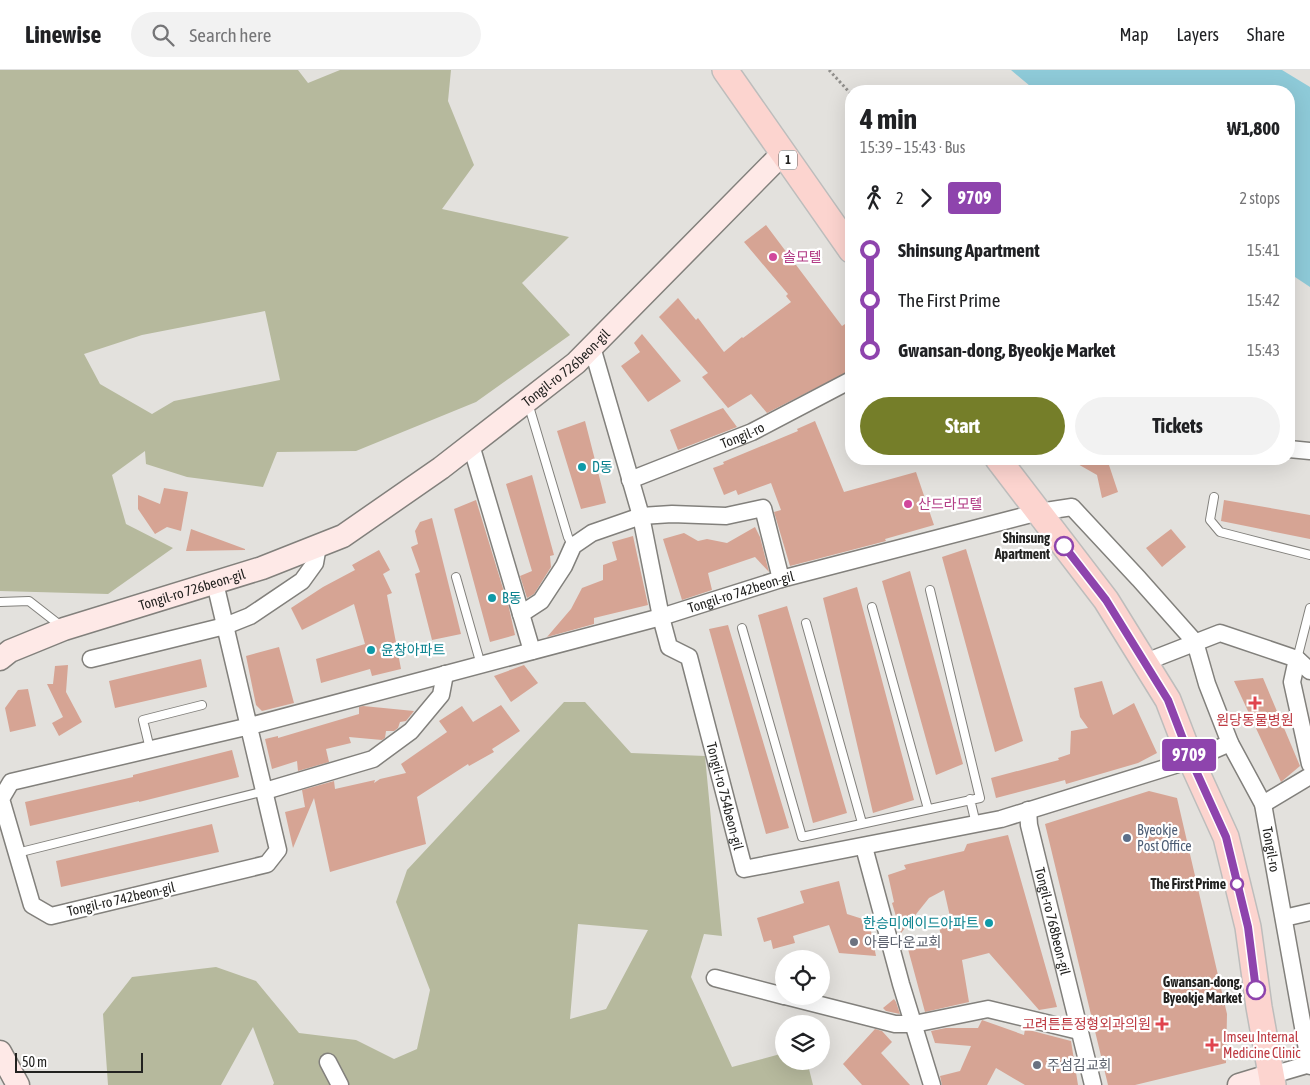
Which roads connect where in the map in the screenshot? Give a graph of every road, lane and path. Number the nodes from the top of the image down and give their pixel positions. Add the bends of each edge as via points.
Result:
1 (725, 70) edge
2 (829, 70) edge
3 (845, 87) edge
4 (784, 153) junction
5 (845, 241) edge
6 (592, 348) junction
7 (845, 383) edge
8 (527, 401) junction
9 (471, 445) junction
10 (1295, 450) edge
11 (1310, 451) edge
12 (1003, 465) edge
13 (630, 480) junction
14 (1214, 497) dead end
15 (1039, 512) junction
16 (641, 516) junction
17 (318, 546) junction
18 (573, 546) junction
19 (1310, 555) edge
20 (456, 577) dead end
21 (782, 579) junction
22 (215, 583) junction
23 (930, 590) dead end
24 (0, 602) edge
25 (872, 607) dead end
26 (1310, 608) edge
27 (521, 614) junction
28 (662, 617) junction
29 (806, 623) dead end
30 (225, 626) junction
31 (742, 628) dead end
32 (64, 629) junction
33 (1306, 637) edge
34 (1195, 642) junction
35 (532, 651) junction
36 (91, 659) dead end
37 (1297, 659) junction
38 (0, 660) edge
39 (1143, 663) junction
40 (480, 665) junction
41 (1310, 671) edge
42 (445, 674) junction
43 (202, 705) dead end
44 (250, 726) junction
45 (1230, 743) junction
46 (150, 749) junction
47 (1191, 760) junction
48 (1310, 764) edge
49 (1310, 776) edge
50 (264, 791) junction
51 (970, 799) junction
52 (1263, 804) junction
53 (928, 809) junction
54 (1028, 810) junction
55 (862, 823) junction
56 (976, 824) junction
57 (864, 847) junction
58 (17, 854) junction
59 (1310, 912) edge
60 (1284, 918) junction
61 (714, 978) dead end
62 (775, 994) edge
63 (819, 1005) edge
64 (914, 1024) junction
65 (1080, 1031) junction
66 (0, 1052) edge
67 (328, 1062) dead end
68 (1310, 1065) edge
69 (1273, 1080) edge
70 (18, 1085) edge
71 (340, 1085) edge
72 (932, 1085) edge
73 (1093, 1085) edge
74 (1239, 1085) edge

1 - 4 main road, 1
2 - 3 path
4 - 5 main road, 1
4 - 6 street, Tongil-ro 726beon-gil
6 - 8 street, Tongil-ro 726beon-gil
6 - 13 street
7 - 13 street, Tongil-ro via 752,432
8 - 9 street, Tongil-ro 726beon-gil
8 - 18 lane
9 - 17 street, Tongil-ro 726beon-gil via 344,536
9 - 27 street
10 - 11 street
12 - 15 main road
13 - 16 street
14 - 19 lane via 1210,520 1220,532
15 - 21 street, Tongil-ro 742beon-gil
15 - 34 street, Tongil-ro via 1072,507
15 - 39 main road via 1106,600
16 - 18 street via 592,533
16 - 21 street via 726,516 764,508
16 - 28 street
17 - 22 street, Tongil-ro 726beon-gil
17 - 30 street via 315,563 302,581 250,616
18 - 27 street via 541,601
20 - 40 lane
21 - 28 street, Tongil-ro 742beon-gil
22 - 30 street
22 - 32 street, Tongil-ro 726beon-gil
23 - 51 lane via 980,798
24 - 32 lane via 29,601
25 - 53 lane
26 - 33 lane
27 - 35 street
28 - 35 street, Tongil-ro 742beon-gil
28 - 57 street, Tongil-ro 754beon-gil via 669,647 689,657 744,869
29 - 55 lane
30 - 36 street
30 - 44 street
31 - 55 lane via 802,837
32 - 38 street, Tongil-ro 726beon-gil via 10,651
33 - 37 lane
34 - 37 street via 1220,633
34 - 39 street
34 - 45 street, Tongil-ro
35 - 40 street, Tongil-ro 742beon-gil
37 - 41 street
37 - 48 street via 1292,682
39 - 47 main road via 1168,700
40 - 42 street, Tongil-ro 742beon-gil
42 - 44 street, Tongil-ro 742beon-gil
42 - 50 street via 441,695 429,710 411,731 374,759
43 - 46 lane via 143,720
44 - 46 street, Tongil-ro 742beon-gil
44 - 50 street, Tongil-ro 742beon-gil
45 - 47 street, Tongil-ro 754beon-gil
45 - 52 street, Tongil-ro
46 - 58 street, Tongil-ro 742beon-gil via 10,782 1,799
47 - 54 street, Tongil-ro 754beon-gil
47 - 69 main road via 1226,837 1248,927
49 - 52 street
50 - 58 lane
50 - 58 street, Tongil-ro 742beon-gil via 278,850 266,864 51,916 32,905
51 - 53 lane
51 - 56 lane
52 - 60 street, Tongil-ro
53 - 55 lane
54 - 56 street, Tongil-ro 754beon-gil
54 - 65 street, Tongil-ro 768beon-gil
56 - 57 street, Tongil-ro 754beon-gil
57 - 64 street
59 - 60 street
60 - 68 street, Tongil-ro
61 - 62 street
63 - 64 street via 894,1024
64 - 65 street via 988,1010
64 - 72 street
65 - 73 street, Tongil-ro 768beon-gil
66 - 70 street
67 - 71 street
68 - 69 street
69 - 74 street

